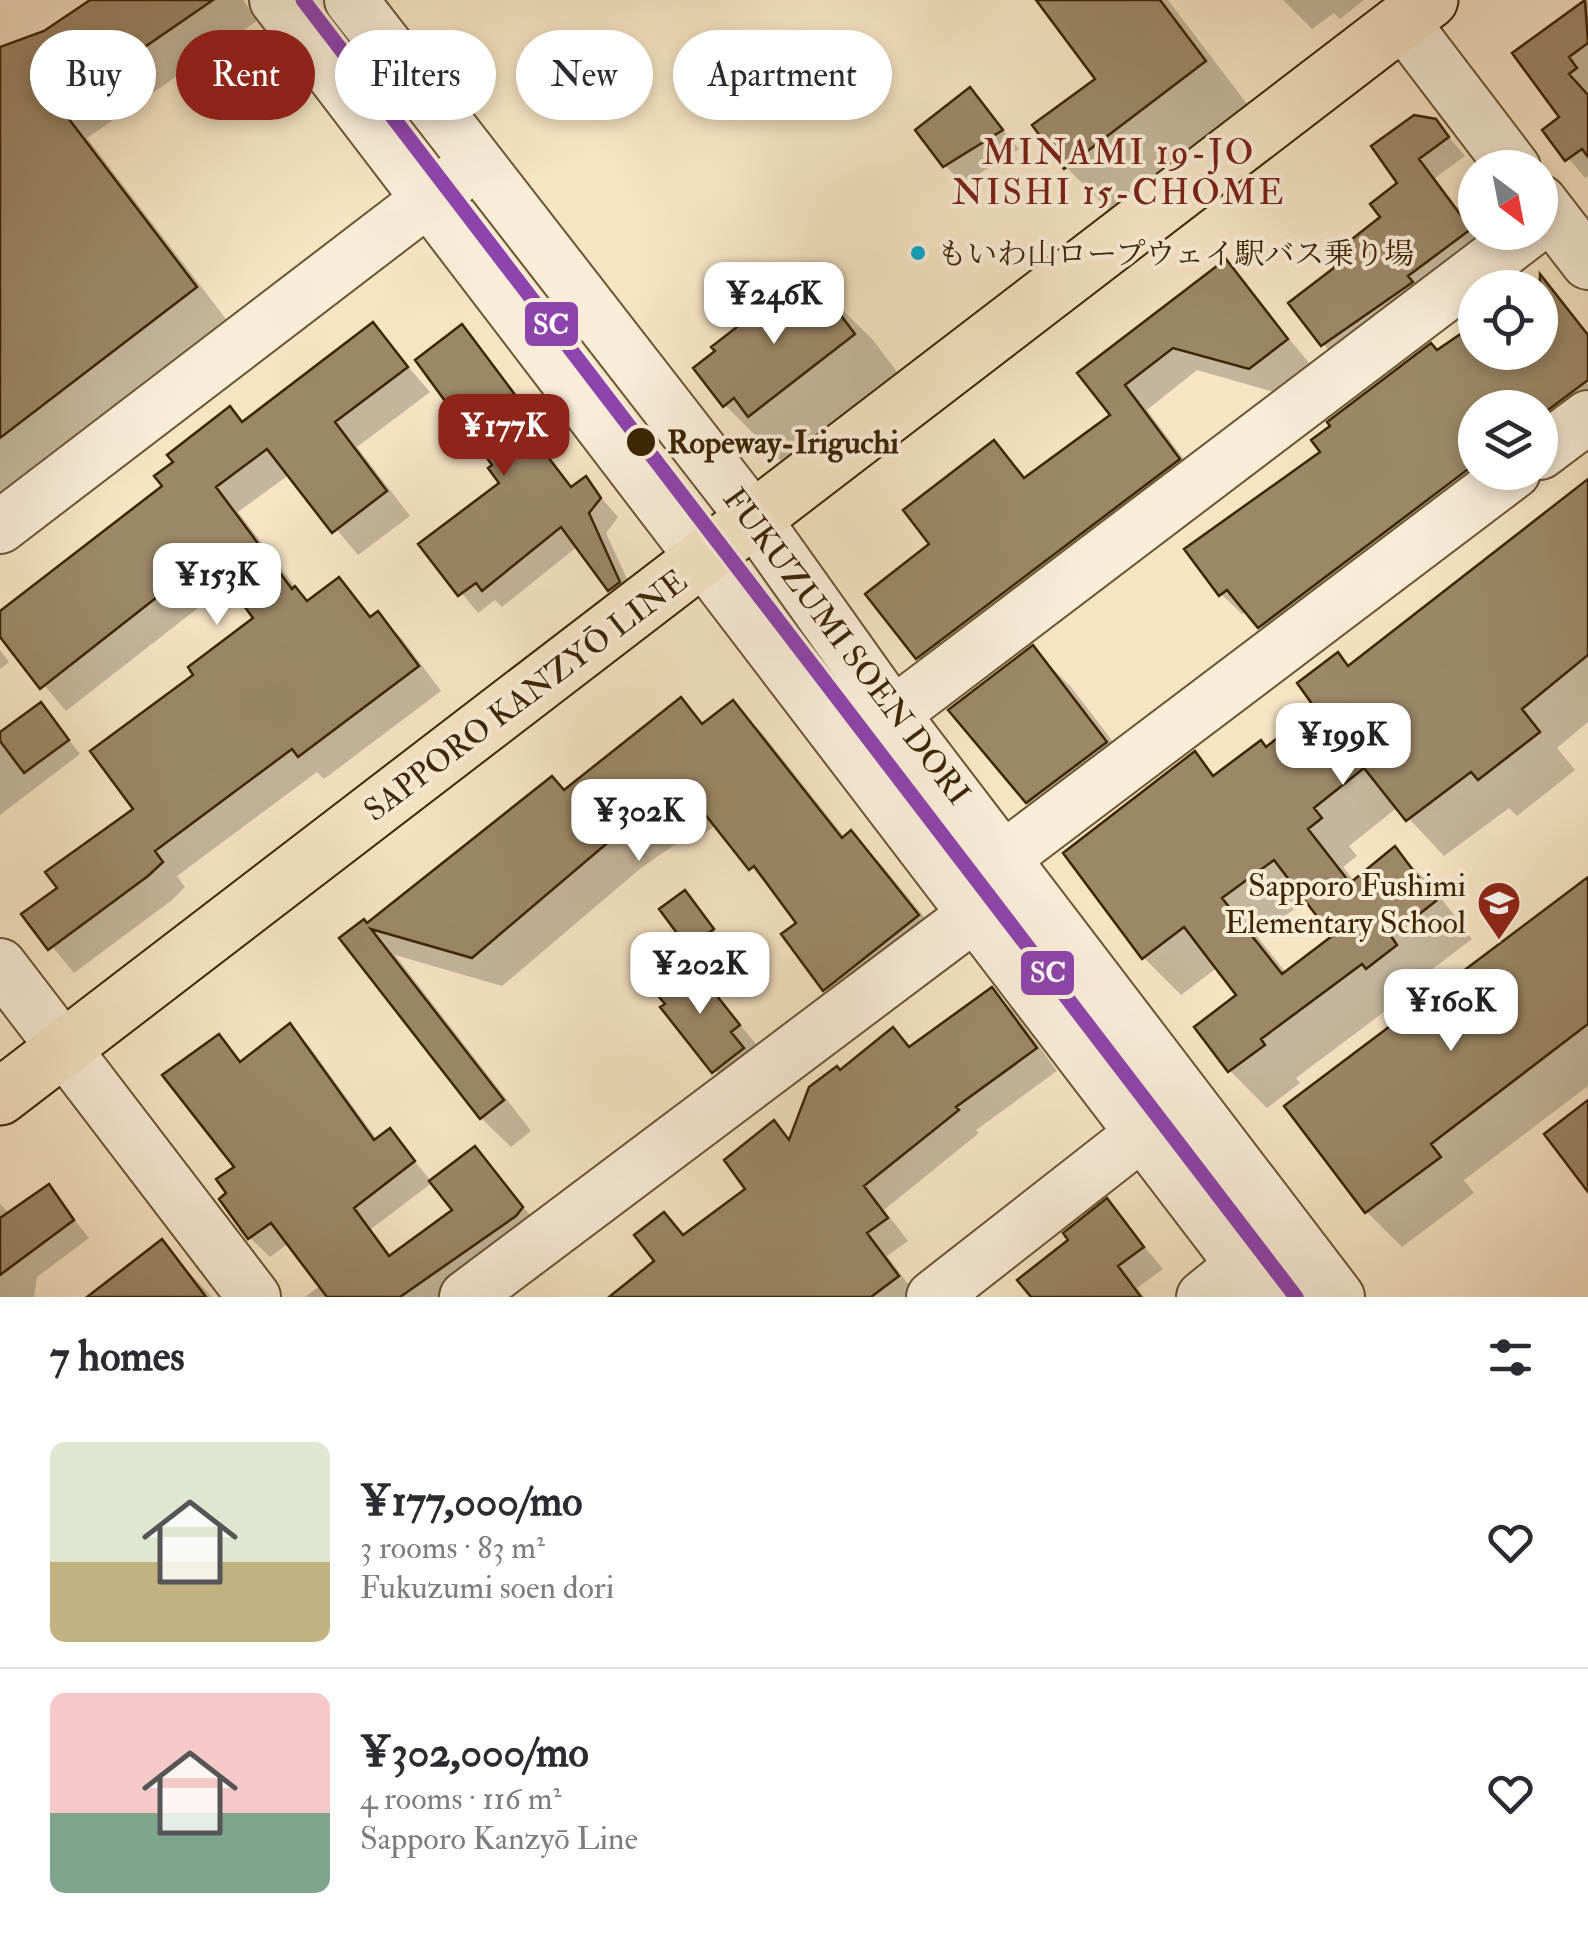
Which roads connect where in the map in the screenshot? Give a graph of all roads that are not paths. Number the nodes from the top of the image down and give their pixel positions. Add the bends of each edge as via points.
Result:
1 (276, 0) edge
2 (351, 0) edge
3 (1416, 10) edge
4 (1503, 150) edge
5 (476, 164) junction
6 (429, 199) junction
7 (1558, 235) edge
8 (1498, 250) edge
9 (1588, 263) edge
10 (1588, 417) edge
11 (1558, 440) edge
12 (1490, 490) edge
13 (755, 520) junction
14 (0, 528) edge
15 (703, 559) junction
16 (894, 714) junction
17 (1004, 857) junction
18 (974, 914) junction
19 (0, 964) edge
20 (64, 1048) junction
21 (1188, 1096) junction
22 (0, 1097) edge
23 (1142, 1134) junction
24 (1287, 1230) junction
25 (1254, 1281) edge
26 (254, 1297) edge
27 (466, 1297) edge
28 (933, 1297) edge
29 (1202, 1297) edge
30 (1338, 1297) edge

1 - 6 street, FUKUZUMI SOEN DORI
2 - 5 street, FUKUZUMI SOEN DORI
3 - 4 street
3 - 13 main road, SAPPORO KANZYŌ LINE
5 - 6 street
5 - 13 street, FUKUZUMI SOEN DORI
6 - 14 street
6 - 15 street, FUKUZUMI SOEN DORI
7 - 9 street
8 - 16 street
10 - 11 street
12 - 17 street
13 - 15 main road, SAPPORO KANZYŌ LINE
13 - 16 street, FUKUZUMI SOEN DORI
15 - 18 street, FUKUZUMI SOEN DORI
15 - 20 main road, SAPPORO KANZYŌ LINE
16 - 17 street, FUKUZUMI SOEN DORI
17 - 18 street
17 - 21 street, FUKUZUMI SOEN DORI
18 - 23 street, FUKUZUMI SOEN DORI
18 - 27 street
19 - 20 street
20 - 22 main road, SAPPORO KANZYŌ LINE
20 - 26 street
21 - 23 street
21 - 24 street, FUKUZUMI SOEN DORI
23 - 25 street, FUKUZUMI SOEN DORI
23 - 28 street
24 - 25 street
24 - 30 street, FUKUZUMI SOEN DORI
25 - 29 street

